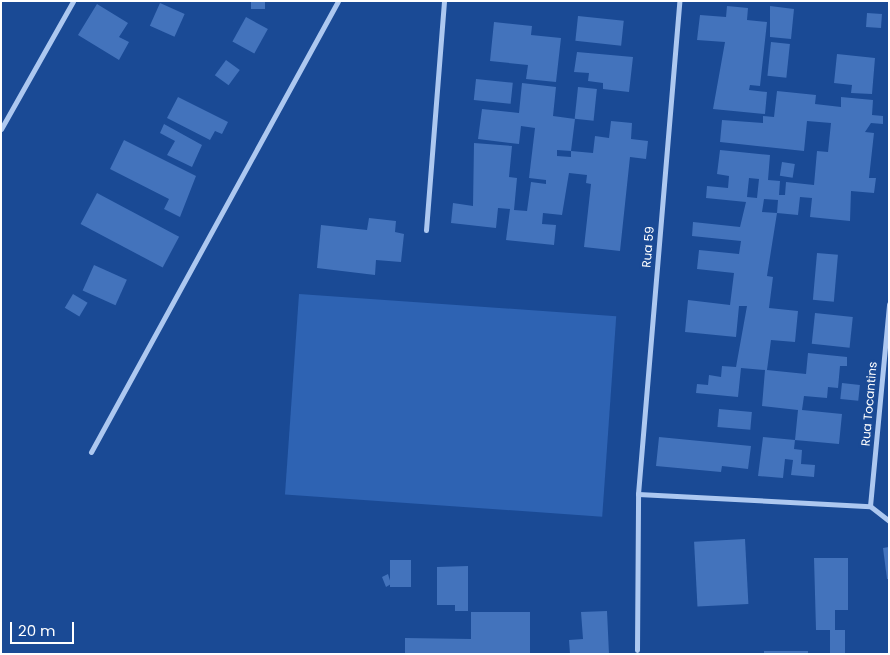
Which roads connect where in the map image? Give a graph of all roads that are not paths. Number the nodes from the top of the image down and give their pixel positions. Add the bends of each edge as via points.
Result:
1 (73, 1) edge
2 (338, 1) edge
3 (444, 1) edge
4 (679, 1) edge
5 (1, 129) edge
6 (426, 230) dead end
7 (889, 304) edge
8 (91, 452) dead end
9 (638, 494) junction
10 (870, 506) junction
11 (889, 521) edge
12 (637, 650) dead end

1 - 5 street
2 - 8 street
3 - 6 street
4 - 9 street, Rua 59
7 - 10 street, Rua Tocantins
9 - 10 street
9 - 12 street, Rua 59
10 - 11 street

